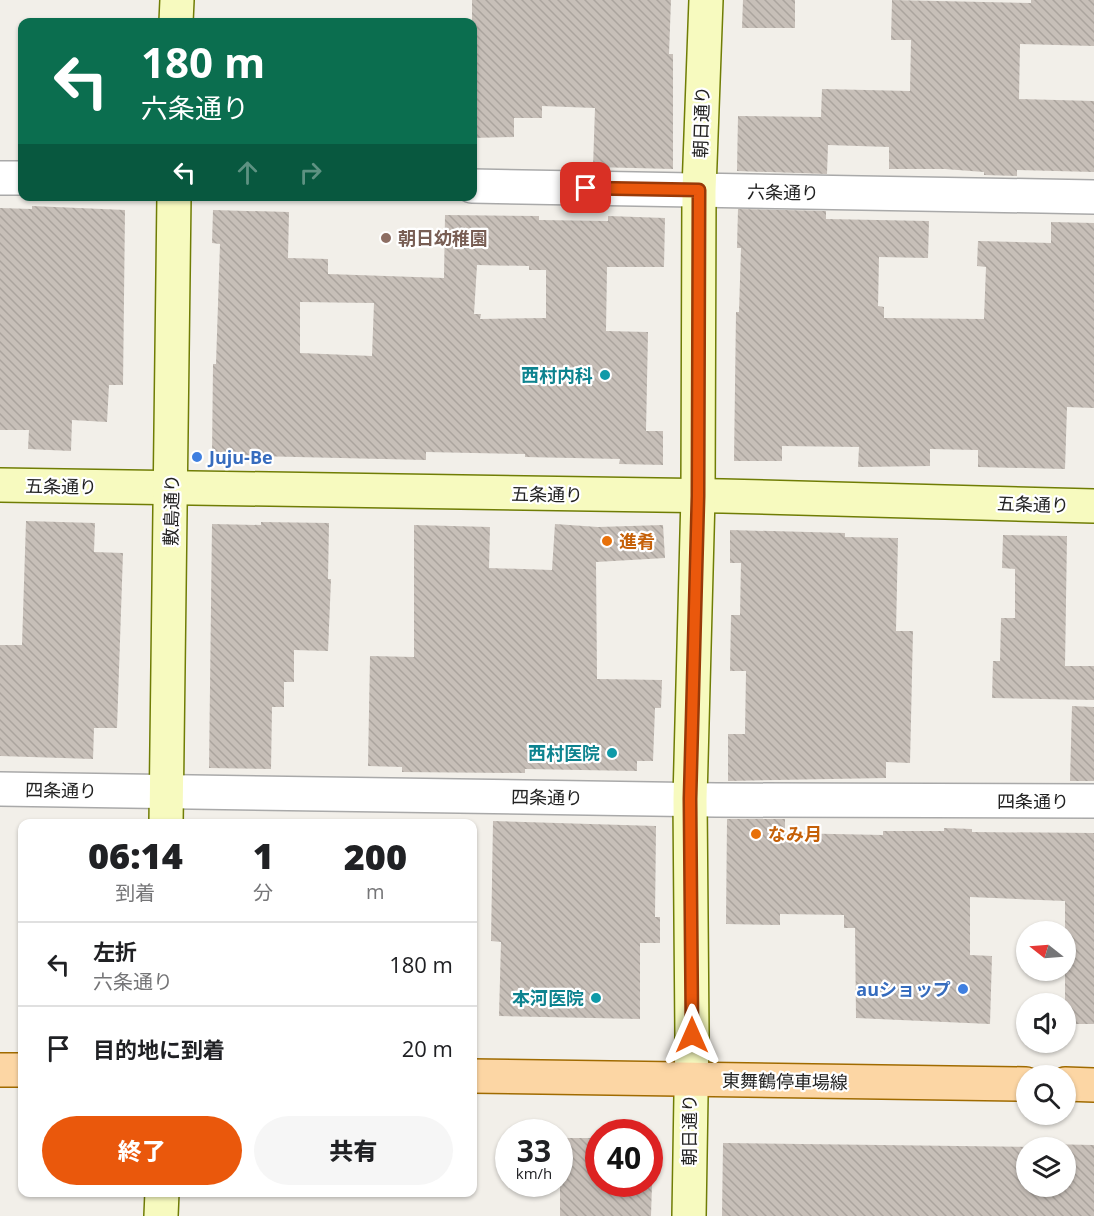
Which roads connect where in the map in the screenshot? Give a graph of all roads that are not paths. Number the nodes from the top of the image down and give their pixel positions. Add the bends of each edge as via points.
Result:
1 (177, 0) edge
2 (706, 0) edge
3 (176, 18) edge
4 (0, 178) edge
5 (18, 178) edge
6 (477, 186) edge
7 (699, 190) junction
8 (1094, 197) edge
9 (174, 201) edge
10 (0, 485) edge
11 (172, 488) junction
12 (698, 496) junction
13 (1094, 506) edge
14 (0, 789) edge
15 (690, 799) junction
16 (1094, 801) edge
17 (166, 808) edge
18 (0, 1070) edge
19 (18, 1070) edge
20 (477, 1076) edge
21 (689, 1080) junction
22 (1016, 1084) edge
23 (1076, 1084) edge
24 (1094, 1085) edge
25 (162, 1197) edge
26 (161, 1216) edge
27 (688, 1216) edge

1 - 3 street
2 - 7 street, 朝日通り
4 - 5 street
6 - 7 street, 六条通り
7 - 8 street, 六条通り
7 - 12 street, 朝日通り
9 - 11 street, 敷島通り
10 - 11 street, 五条通り
11 - 12 street, 五条通り
11 - 17 street, 敷島通り
12 - 13 street, 五条通り
12 - 15 street, 朝日通り
14 - 17 street, 四条通り
15 - 16 street, 四条通り
15 - 17 street, 四条通り
15 - 21 street, 朝日通り
18 - 19 main road
20 - 21 main road, 東舞鶴停車場線
21 - 22 main road, 東舞鶴停車場線
21 - 27 street, 朝日通り
23 - 24 main road
25 - 26 street

